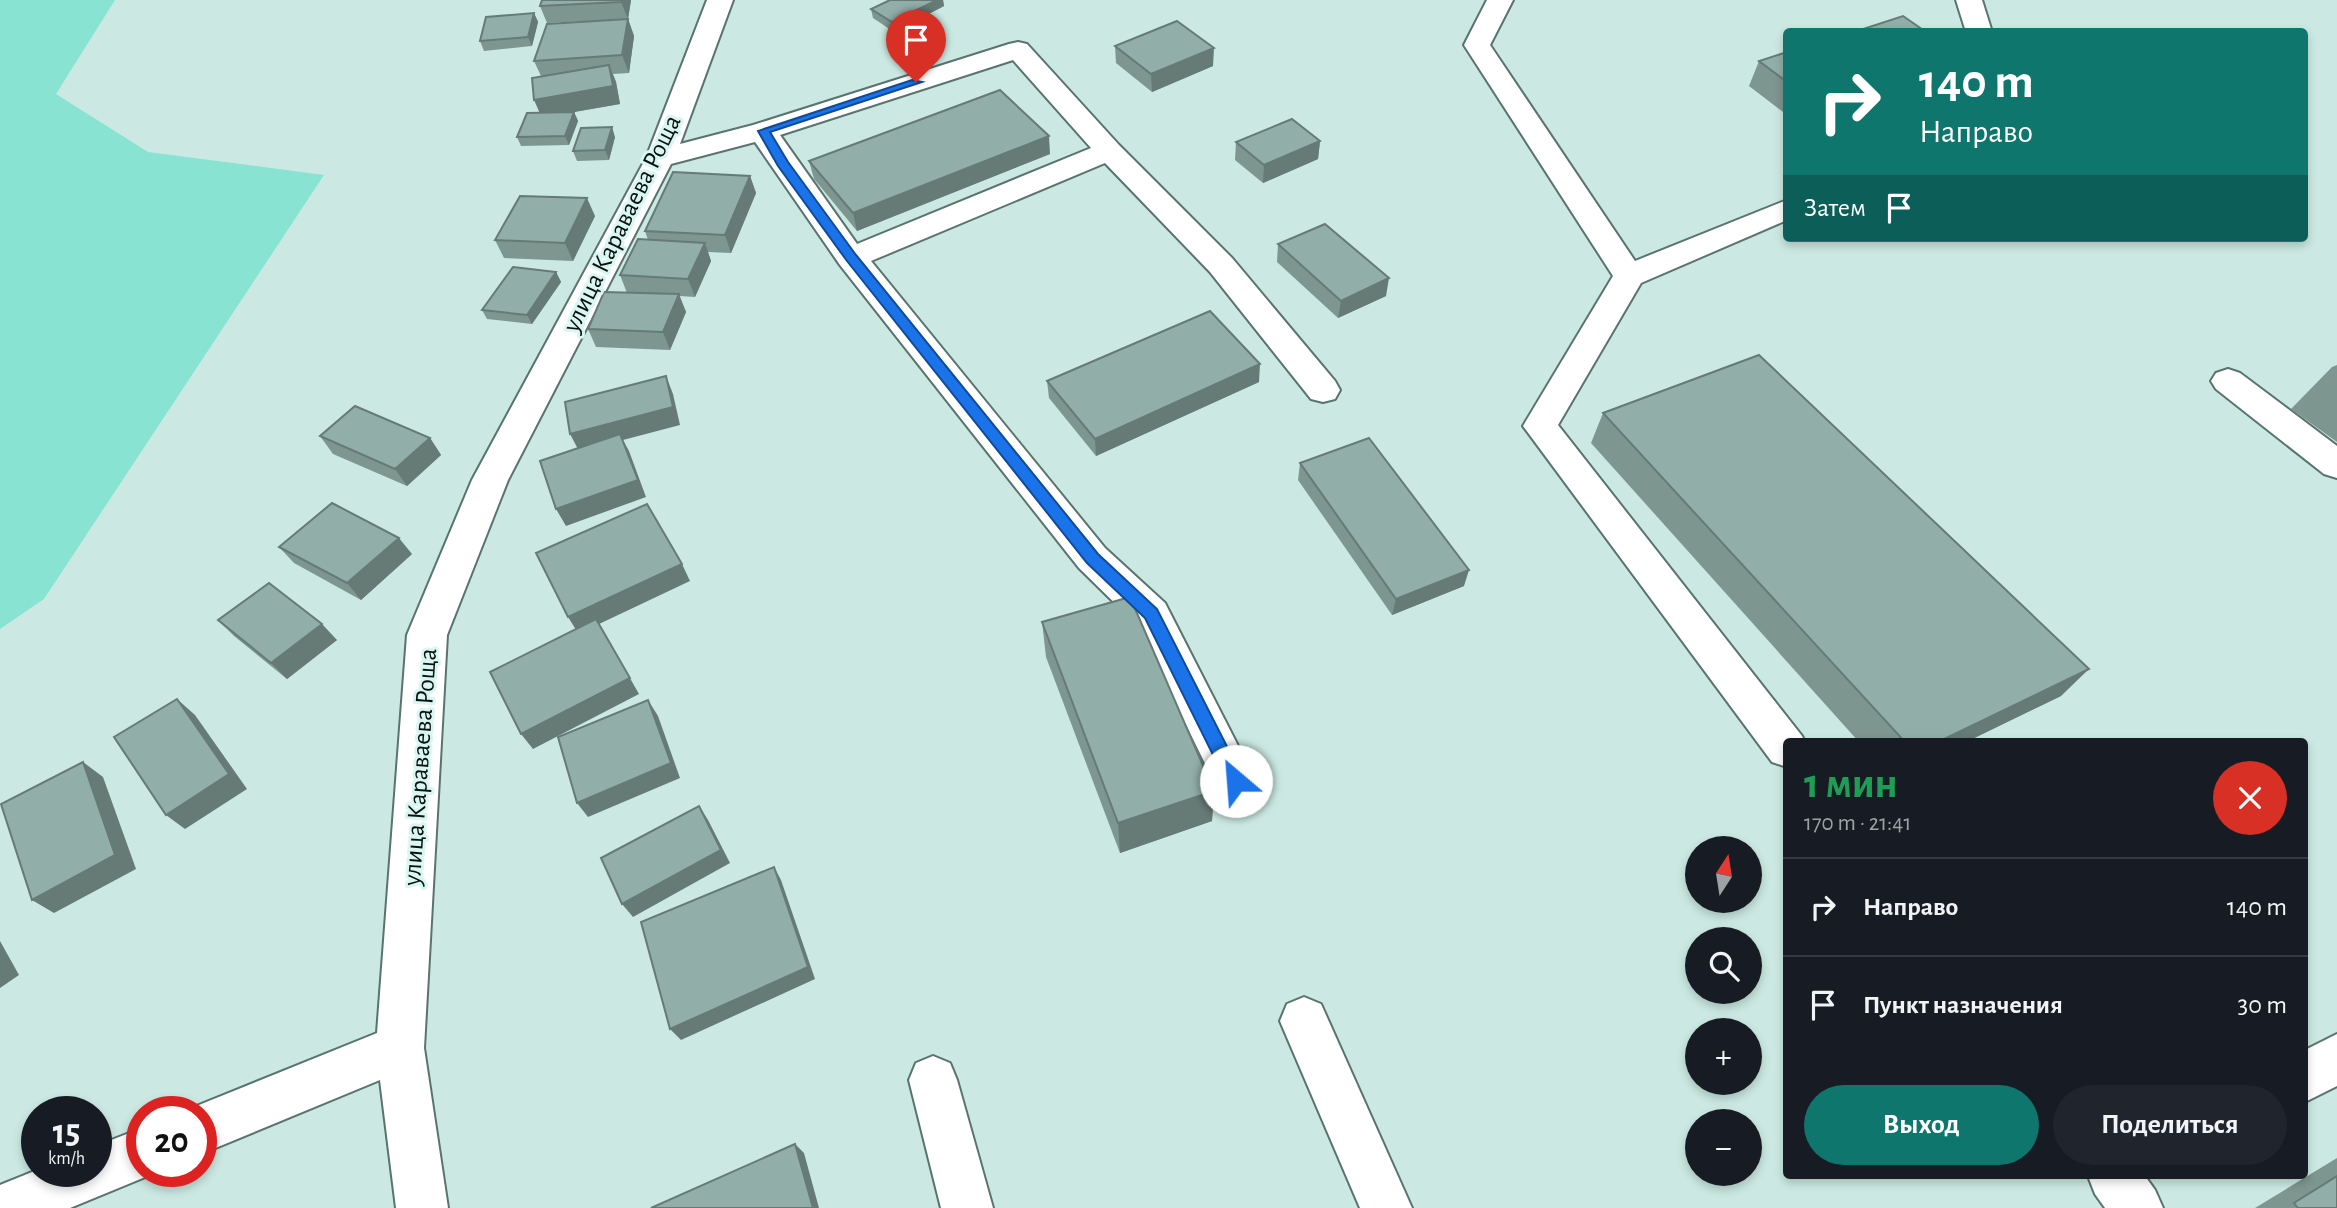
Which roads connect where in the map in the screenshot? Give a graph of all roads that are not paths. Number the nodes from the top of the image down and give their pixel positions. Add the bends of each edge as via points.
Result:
1 (720, 0) edge
2 (1500, 0) edge
3 (1969, 0) edge
4 (1978, 28) edge
5 (763, 131) junction
6 (1109, 151) junction
7 (660, 158) junction
8 (1783, 211) edge
9 (851, 258) junction
10 (1629, 276) junction
11 (2228, 381) dead end
12 (1323, 390) dead end
13 (2337, 465) edge
14 (1783, 744) edge
15 (1236, 781) dead end
16 (1304, 1021) dead end
17 (400, 1048) junction
18 (2337, 1058) edge
19 (2308, 1076) edge
20 (933, 1080) dead end
21 (217, 1122) edge
22 (126, 1160) edge
23 (2115, 1179) edge
24 (7, 1208) edge
25 (422, 1208) edge
26 (967, 1208) edge
27 (1386, 1208) edge
28 (2137, 1208) edge

1 - 7 street, улица Караваева Роща
2 - 10 street via 1477,45
3 - 4 street
5 - 6 street via 1018,50
5 - 7 street
5 - 9 street
6 - 9 street
6 - 12 street via 1221,265
7 - 17 street, улица Караваева Роща via 489,480 427,635
8 - 10 street
9 - 15 street via 1092,558 1151,614
10 - 14 street via 1541,426
11 - 13 street
16 - 27 street
17 - 21 street
17 - 25 street, улица Караваева Роща
18 - 19 street
20 - 26 street
22 - 24 street
23 - 28 street

